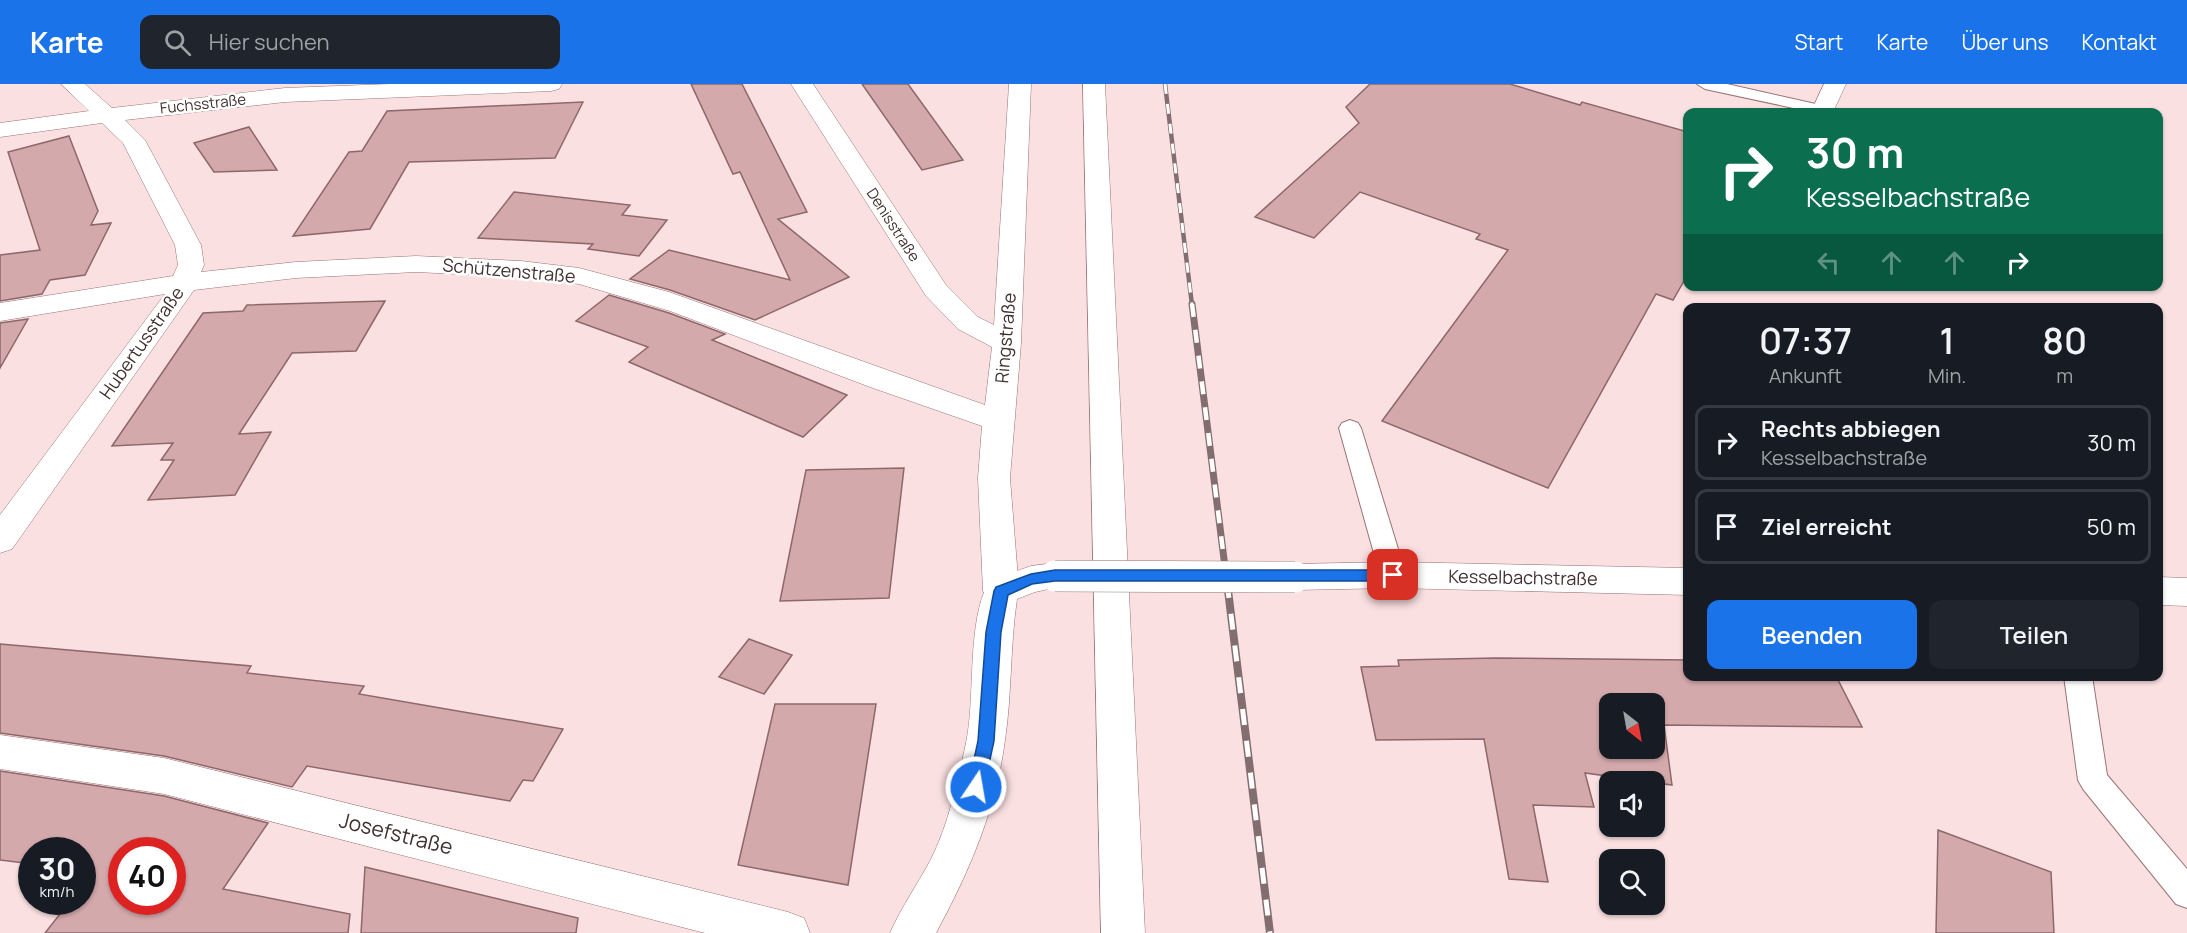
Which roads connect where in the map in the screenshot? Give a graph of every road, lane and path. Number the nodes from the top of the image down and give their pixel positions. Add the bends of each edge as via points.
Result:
1 (72, 84) edge
2 (551, 84) edge
3 (802, 84) edge
4 (1020, 84) edge
5 (1094, 84) edge
6 (1705, 84) edge
7 (1836, 84) edge
8 (1810, 108) edge
9 (1824, 108) edge
10 (108, 116) junction
11 (0, 130) edge
12 (185, 282) junction
13 (0, 312) edge
14 (1007, 343) junction
15 (998, 420) junction
16 (1350, 428) dead end
17 (0, 540) edge
18 (1393, 575) junction
19 (1683, 582) edge
20 (1001, 591) junction
21 (2163, 591) edge
22 (2187, 592) edge
23 (2079, 681) edge
24 (0, 752) edge
25 (2187, 893) edge
26 (788, 933) edge
27 (912, 933) edge
28 (1123, 933) edge

1 - 10 street, Hubertusstraße
2 - 10 street, Fuchsstraße via 285,95
3 - 14 street, Denisstraße via 936,290 968,323
4 - 14 street, Ringstraße
5 - 28 street
6 - 8 lane
7 - 9 street
10 - 11 street, Fuchsstraße
10 - 12 street, Hubertusstraße via 133,140 188,245 191,265
12 - 13 street, Schützenstraße
12 - 15 street, Schützenstraße via 274,270 436,264 531,269 593,279
12 - 17 street, Hubertusstraße
14 - 15 street, Ringstraße
15 - 20 street, Ringstraße via 994,478
16 - 18 lane
18 - 19 street, Kesselbachstraße
18 - 20 street, Kesselbachstraße, bridge via 1055,576 1031,579
20 - 27 street, Ringstraße via 986,741 971,810 947,871
21 - 22 street
23 - 25 lane via 2093,780
24 - 26 street, Josefstraße via 164,776

